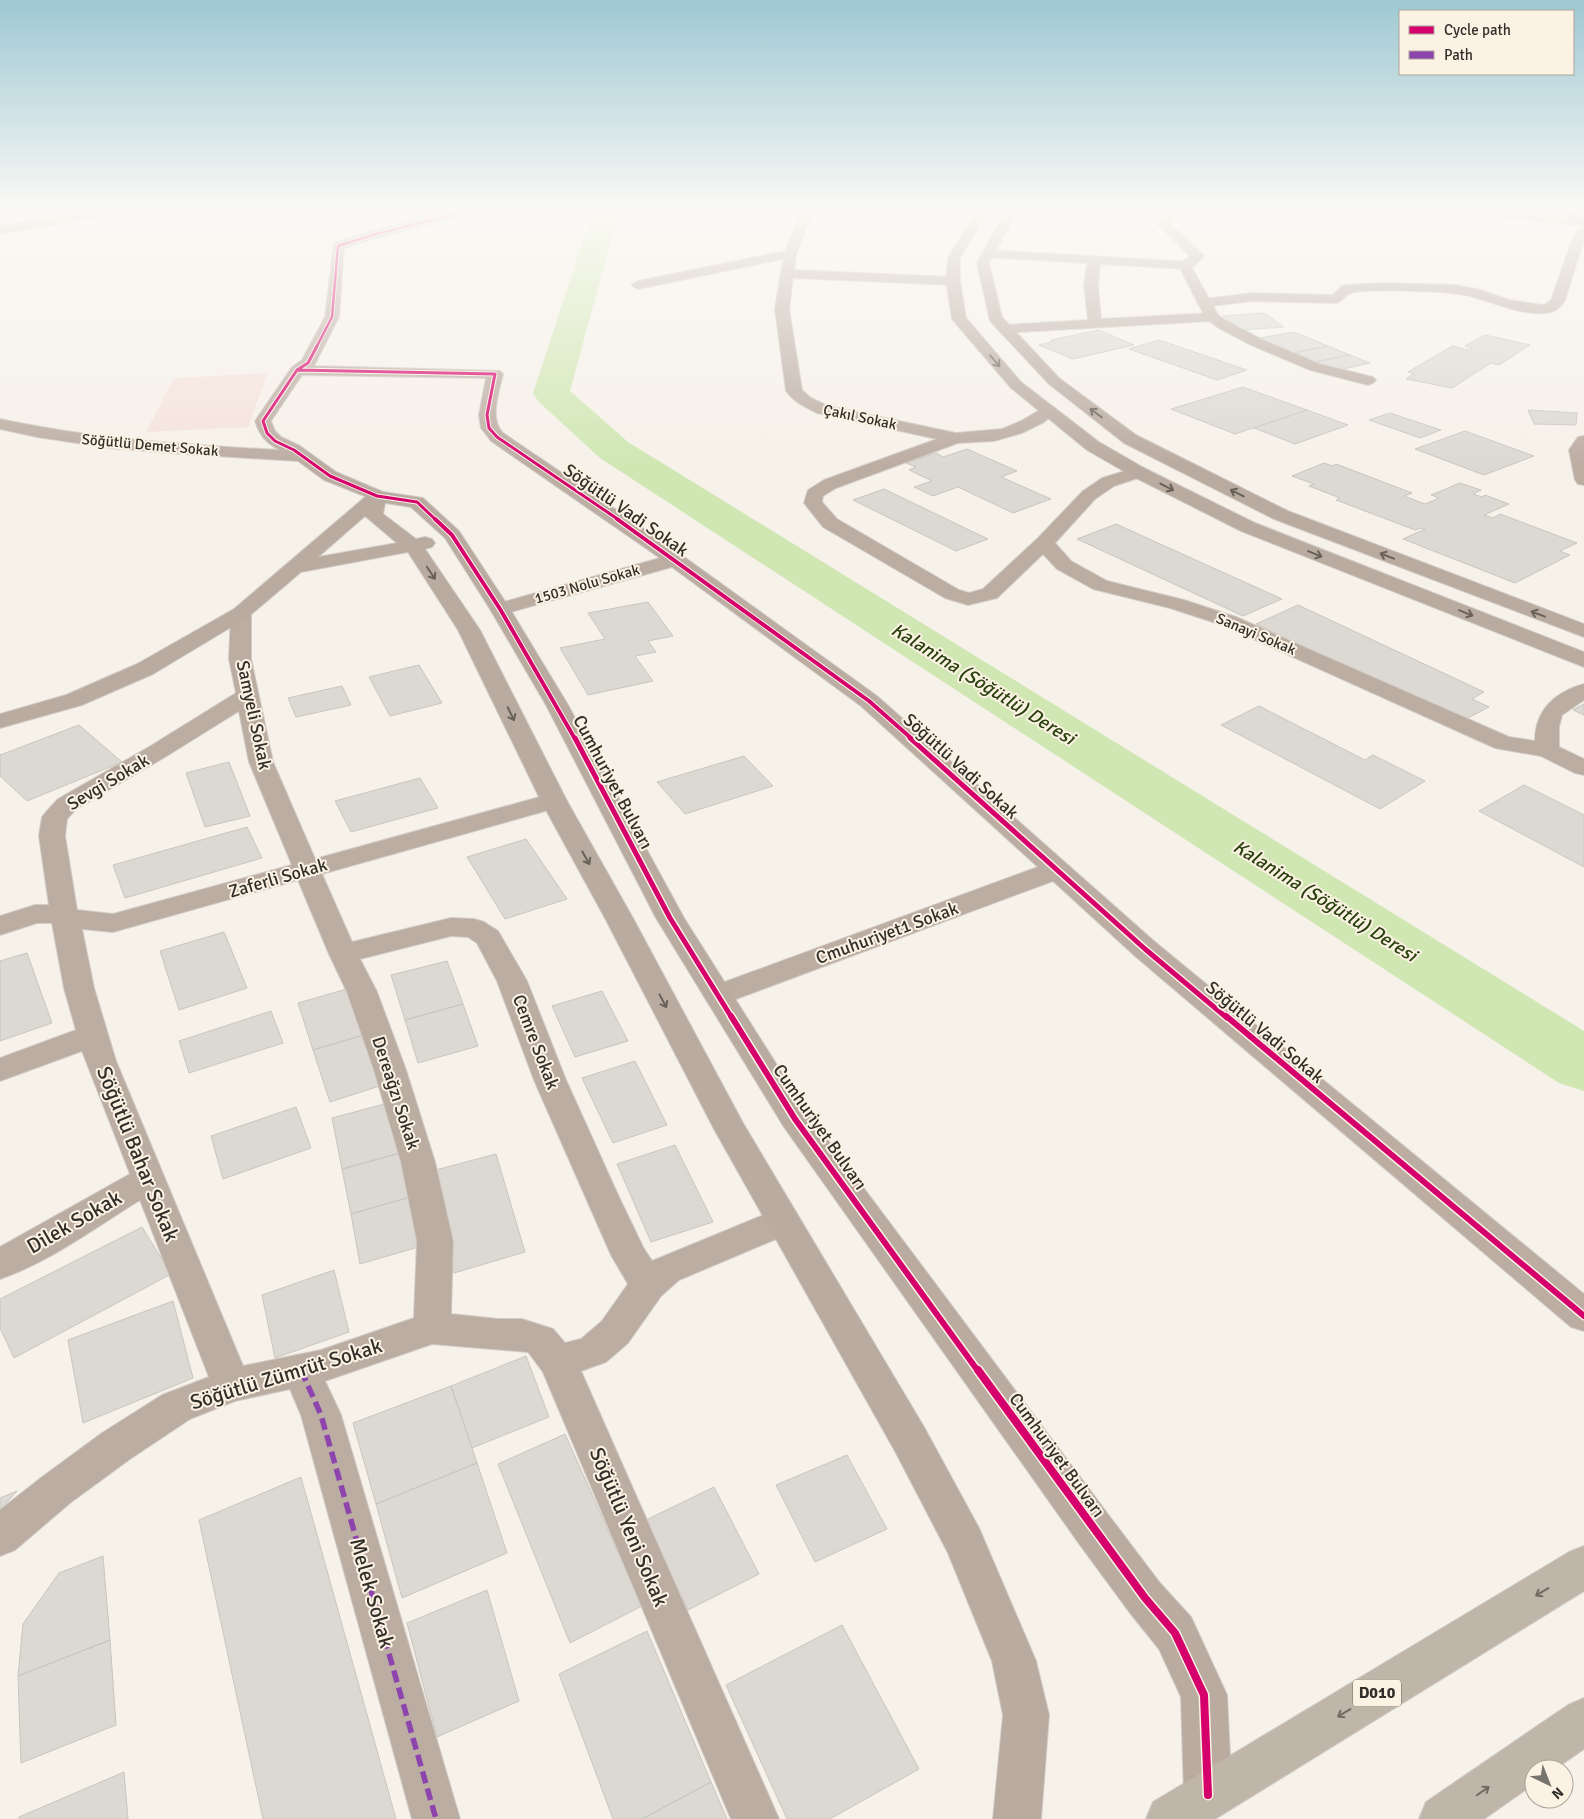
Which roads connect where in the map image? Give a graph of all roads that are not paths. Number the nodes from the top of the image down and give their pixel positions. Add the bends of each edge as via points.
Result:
1 (334, 296) edge
2 (783, 296) edge
3 (955, 296) edge
4 (990, 296) edge
5 (1092, 296) edge
6 (1200, 296) edge
7 (1339, 296) edge
8 (1483, 296) edge
9 (1559, 296) edge
10 (1204, 303) junction
11 (1212, 317) junction
12 (1095, 324) junction
13 (1005, 329) junction
14 (297, 370) junction
15 (1368, 380) dead end
16 (1049, 411) junction
17 (0, 424) edge
18 (956, 438) junction
19 (1584, 441) edge
20 (302, 456) junction
21 (1138, 472) junction
22 (1584, 480) edge
23 (377, 496) junction
24 (452, 535) junction
25 (1044, 543) junction
26 (414, 547) junction
27 (674, 560) junction
28 (292, 567) junction
29 (500, 609) junction
30 (241, 613) junction
31 (1584, 631) edge
32 (1584, 660) edge
33 (1584, 692) edge
34 (248, 694) junction
35 (0, 721) edge
36 (1547, 750) junction
37 (1584, 768) edge
38 (554, 801) junction
39 (308, 870) junction
40 (1056, 870) junction
41 (65, 916) junction
42 (0, 926) edge
43 (343, 954) junction
44 (718, 995) junction
45 (93, 1035) junction
46 (0, 1070) edge
47 (148, 1179) junction
48 (783, 1221) junction
49 (0, 1264) edge
50 (648, 1285) junction
51 (1584, 1316) edge
52 (432, 1328) junction
53 (558, 1362) junction
54 (301, 1370) junction
55 (232, 1385) junction
56 (0, 1536) edge
57 (1584, 1567) edge
58 (1584, 1721) edge
59 (1208, 1796) junction
60 (436, 1819) edge
61 (755, 1819) edge
62 (1017, 1819) edge
63 (1170, 1819) edge
64 (1443, 1819) edge

1 - 14 street via 332,317 308,363
2 - 18 street, Çakıl Sokak via 782,309 794,391 805,401 823,410
3 -> 16 street via 959,320 1016,385
4 - 13 street via 995,318
5 - 12 street
6 - 10 street
7 - 10 street via 1336,299 1252,297
8 - 9 street via 1507,304 1546,309 1555,305
10 - 11 street
11 - 12 street
11 - 15 street via 1256,342 1315,367
12 - 13 street
31 -> 13 street via 1281,515 1130,439 1054,381
14 - 20 street via 263,421 267,433 275,441
14 - 27 street, Söğütlü Vadi Sokak via 495,374 487,415 489,428 497,437
16 - 18 street, Çakıl Sokak via 1033,423 1010,432
16 - 21 street via 1093,446
17 - 20 street, Söğütlü Demet Sokak via 90,441
18 - 25 street via 830,484 814,494 813,504 830,523 952,594 968,599 990,594
19 - 22 street via 1577,450
20 - 23 street via 330,476
21 - 25 street via 1108,482 1090,495
21 -> 32 street via 1248,527
23 - 24 street, Cumhuriyet Bulvarı via 417,502
23 - 26 street via 374,516
23 - 28 street
24 - 26 street
24 - 29 street, Cumhuriyet Bulvarı
25 - 36 street, Sanayi Sokak via 1064,565 1100,585 1229,621 1503,743
26 - 28 street
26 -> 38 street via 469,630
27 - 29 street, 1503 Nolu Sokak
27 - 40 street, Söğütlü Vadi Sokak via 869,700
28 - 30 street
29 - 44 street, Cumhuriyet Bulvarı via 557,705 670,918
30 - 34 street, Samyeli Sokak via 240,659
30 - 35 street via 136,672 74,700
33 - 36 street via 1550,714
34 - 39 street, Samyeli Sokak via 261,762
34 - 41 street, Sevgi Sokak via 67,804 55,817 52,836
36 - 37 street, Sanayi Sokak
38 - 39 street, Zaferli Sokak
38 -> 48 street
39 - 41 street, Zaferli Sokak via 113,923
39 - 43 street, Dereağzı Sokak
40 - 44 street, Cmuhuriyet1 Sokak
40 - 51 street, Söğütlü Vadi Sokak via 1145,949
41 - 42 street, Zaferli Sokak via 35,914
41 - 45 street, Söğütlü Bahar Sokak via 78,988
43 - 50 street, Cemre Sokak via 451,927 474,928 488,937 512,981 550,1080 628,1255
43 - 52 street, Dereağzı Sokak via 362,992 384,1052 418,1162 435,1241
44 - 59 street, Cumhuriyet Bulvarı via 795,1119 1095,1531 1175,1633 1204,1695
45 - 46 street
45 - 47 street, Söğütlü Bahar Sokak
47 - 49 street, Dilek Sokak
47 - 55 street, Söğütlü Bahar Sokak
48 - 50 street via 666,1270
48 - 62 street via 910,1440 964,1542 1014,1661 1026,1715
50 - 53 street via 615,1332 593,1351
52 - 53 street, Söğütlü Yeni Sokak via 540,1340
52 - 54 street, Söğütlü Zümrüt Sokak
53 - 61 street, Söğütlü Yeni Sokak
54 - 55 street, Söğütlü Zümrüt Sokak
54 - 60 street, Melek Sokak via 321,1415
55 - 56 street, Söğütlü Zümrüt Sokak via 176,1407 116,1446
57 -> 59 highway, D010
64 -> 58 highway
59 - 63 highway, D010

